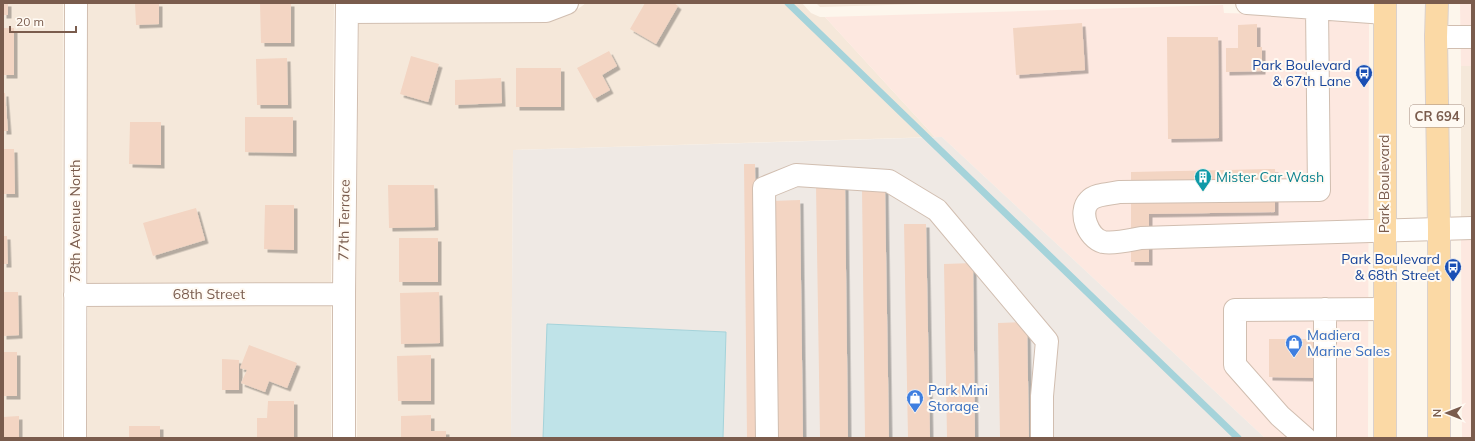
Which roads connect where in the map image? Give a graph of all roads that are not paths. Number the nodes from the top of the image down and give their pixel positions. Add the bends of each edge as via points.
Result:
1 (76, 3) edge
2 (567, 3) edge
3 (1247, 3) edge
4 (1436, 3) edge
5 (347, 8) edge
6 (1317, 8) junction
7 (1385, 8) edge
8 (1436, 37) junction
9 (1472, 37) edge
10 (1472, 228) edge
11 (1439, 229) junction
12 (1384, 230) junction
13 (344, 294) junction
14 (75, 295) junction
15 (1325, 309) junction
16 (1384, 309) junction
17 (74, 438) edge
18 (344, 438) edge
19 (767, 438) edge
20 (1042, 438) edge
21 (1305, 438) edge
22 (1325, 438) edge
23 (1384, 438) edge
24 (1439, 438) edge

1 - 14 street, 78th Avenue North
2 - 5 street via 546,11
3 - 6 street
4 - 8 main road, CR 694
5 - 13 street, 77th Terrace
6 - 7 street
6 - 12 street via 1319,190 1119,192 1088,201 1085,206 1087,228 1092,235 1104,242 1141,238
7 - 12 main road, Park Boulevard
8 - 9 street
8 - 11 main road, CR 694
10 - 11 street
11 - 12 street
11 - 24 main road, CR 694
12 - 16 main road, Park Boulevard
13 - 14 street, 68th Street
13 - 18 street, 77th Terrace
14 - 17 street, 78th Avenue North
15 - 16 street
15 - 21 street via 1235,310 1235,365 1280,416
15 - 22 street
16 - 23 main road, Park Boulevard
19 - 20 street via 764,188 796,175 889,181 937,210 1047,341 1042,396

